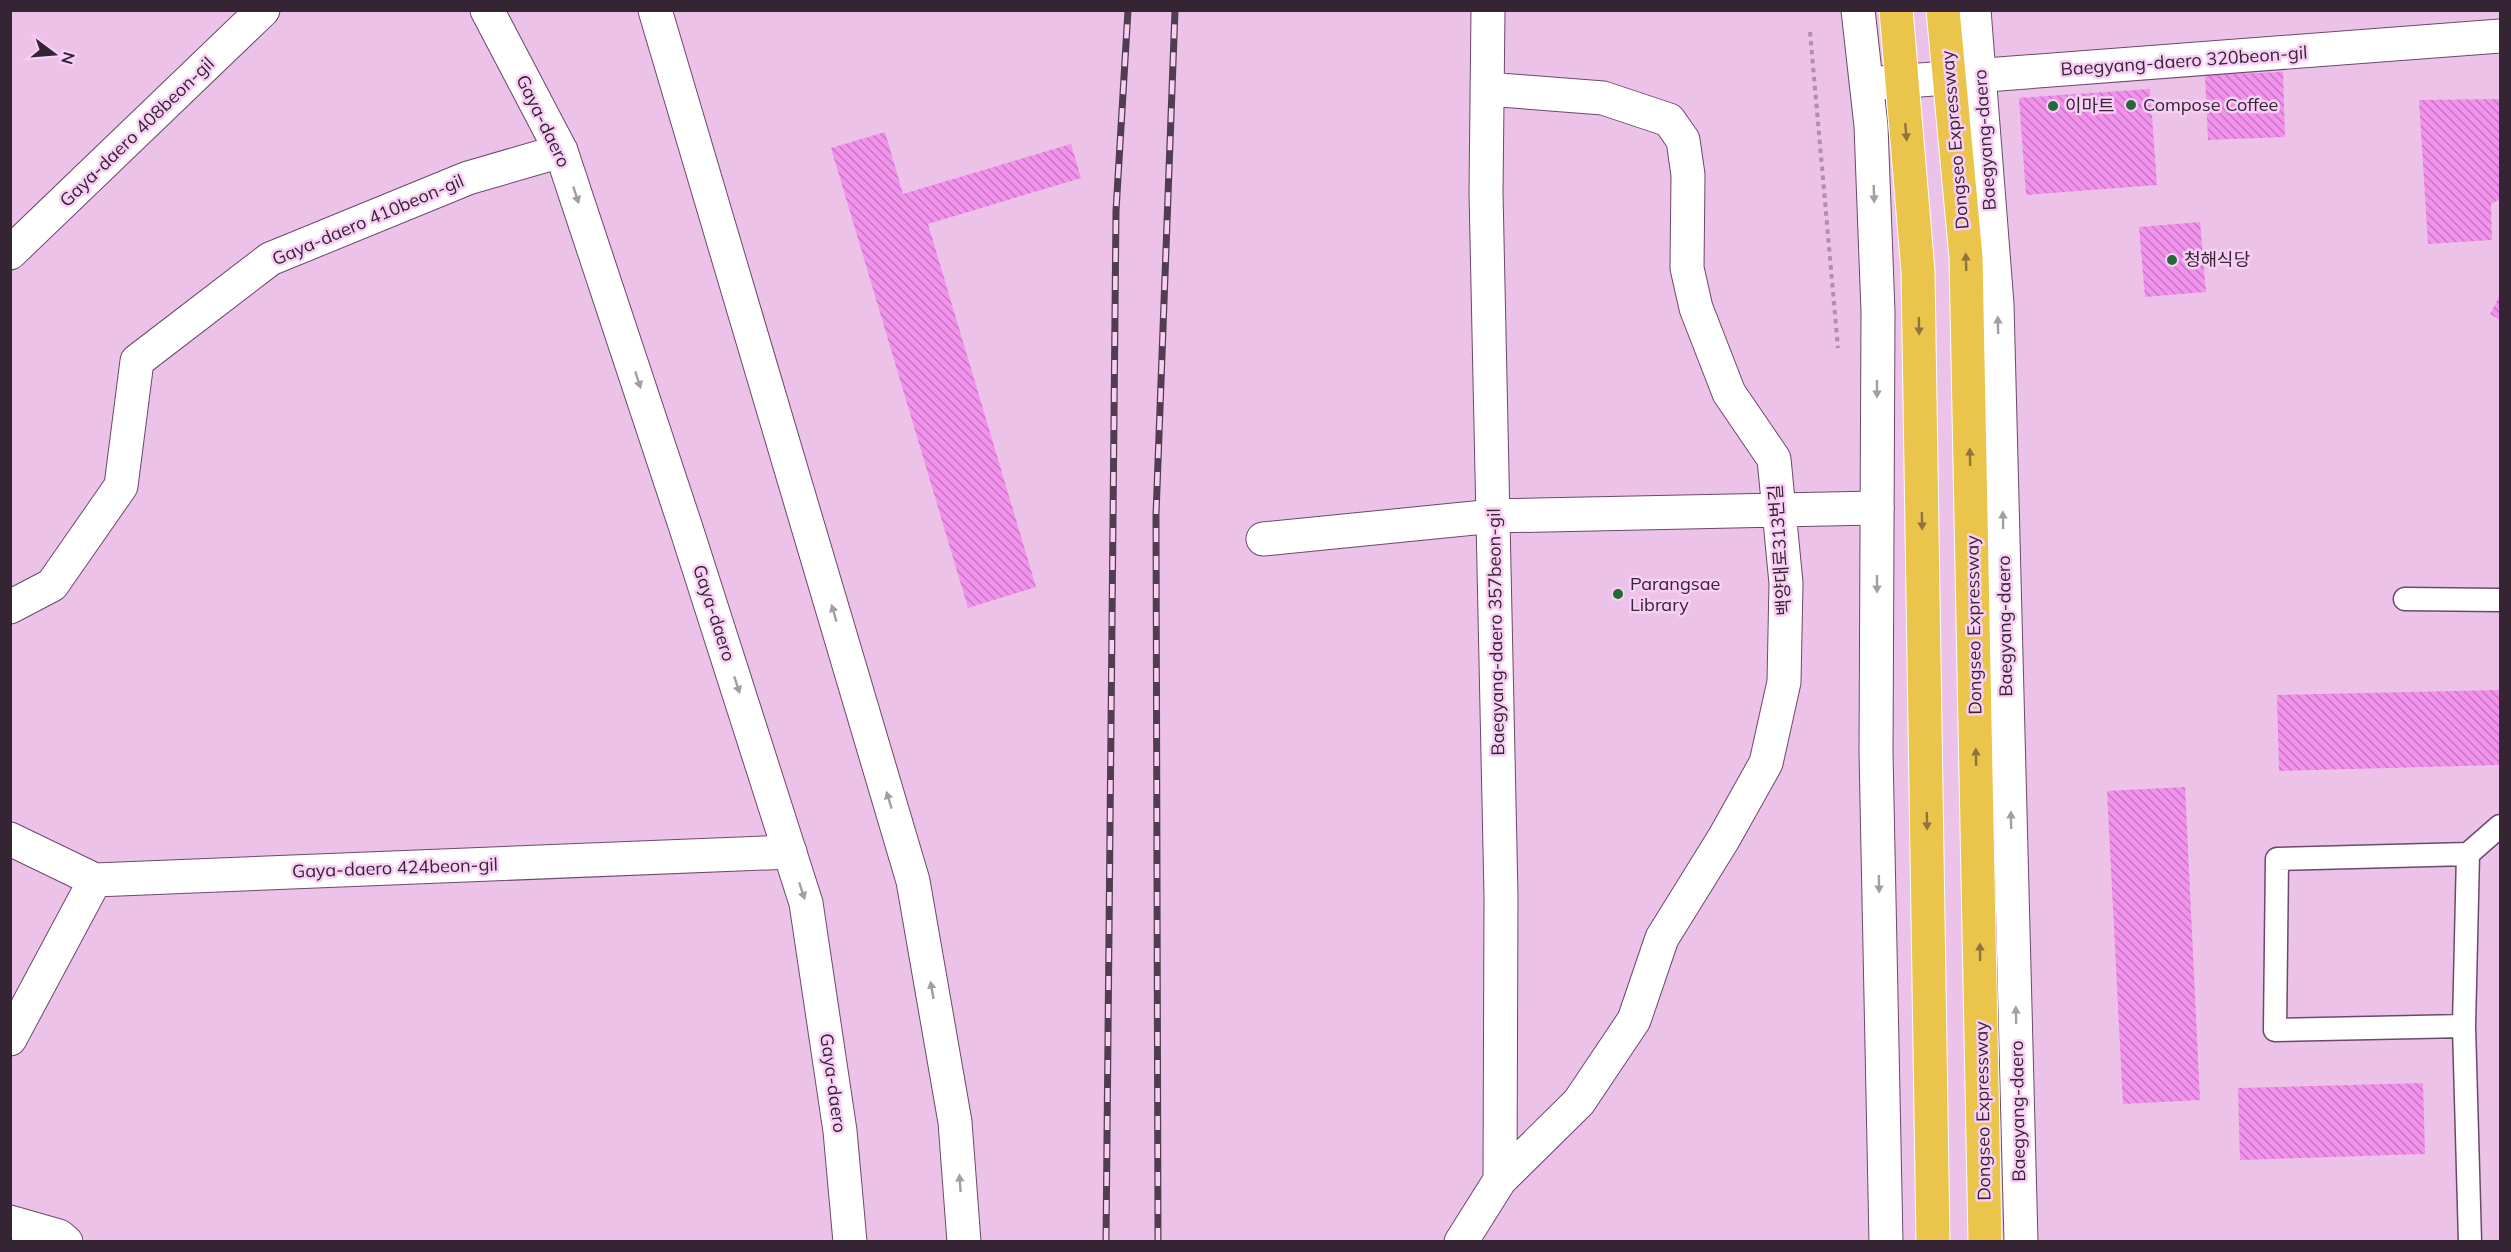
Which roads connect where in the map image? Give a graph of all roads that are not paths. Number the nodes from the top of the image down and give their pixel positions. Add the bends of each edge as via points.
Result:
1 (263, 10) edge
2 (487, 10) edge
3 (655, 10) edge
4 (1488, 10) edge
5 (1858, 10) edge
6 (1896, 10) edge
7 (1943, 10) edge
8 (1974, 10) edge
9 (2500, 36) edge
10 (1981, 77) junction
11 (1867, 84) junction
12 (1487, 89) junction
13 (561, 151) junction
14 (10, 253) edge
15 (1877, 508) junction
16 (1777, 509) junction
17 (1494, 516) junction
18 (1263, 539) dead end
19 (2405, 599) dead end
20 (2500, 600) edge
21 (10, 608) edge
22 (2500, 826) edge
23 (10, 838) edge
24 (790, 852) junction
25 (2468, 854) junction
26 (95, 880) junction
27 (2464, 1026) junction
28 (10, 1039) edge
29 (1500, 1180) junction
30 (10, 1222) edge
31 (66, 1242) edge
32 (850, 1242) edge
33 (964, 1242) edge
34 (1461, 1242) edge
35 (1886, 1242) edge
36 (1933, 1242) edge
37 (1985, 1242) edge
38 (2021, 1242) edge
39 (2470, 1242) edge

1 - 14 street, Gaya-daero 408beon-gil
2 - 13 street, Gaya-daero
33 -> 3 street via 955,1122 913,880
4 - 12 street, Baegyang-daero 357beon-gil
5 - 11 street
6 -> 36 highway, bridge via 1918,271
37 -> 7 highway, Dongseo Expressway, bridge via 1966,258
8 - 10 street, Baegyang-daero
9 - 10 street, Baegyang-daero 320beon-gil
10 - 11 street, Baegyang-daero 320beon-gil
38 -> 10 street, Baegyang-daero via 1997,304
11 -> 15 street via 1878,312
12 - 16 street, 백양대로313번길 via 1603,98 1670,120 1683,140 1688,175 1687,268 1696,308 1729,393 1774,459
12 - 17 street, Baegyang-daero 357beon-gil
13 - 21 street, Gaya-daero 410beon-gil via 468,178 270,259 137,360 121,486 52,585
13 -> 24 street, Gaya-daero
15 - 16 street
15 -> 35 street via 1876,752
16 - 17 street
16 - 29 street, 백양대로313번길 via 1786,583 1784,682 1766,763 1662,938 1634,1020 1579,1102
17 - 18 street
17 - 29 street, Baegyang-daero 357beon-gil via 1501,896
19 - 20 lane
22 - 25 lane
23 - 26 street, Gaya-daero 424beon-gil
24 - 26 street, Gaya-daero 424beon-gil
24 -> 32 street, Gaya-daero via 809,916 840,1131
25 - 27 lane
25 - 27 lane via 2277,859 2276,1030
26 - 28 street
27 - 39 lane
29 - 34 street
30 - 31 street via 59,1236

